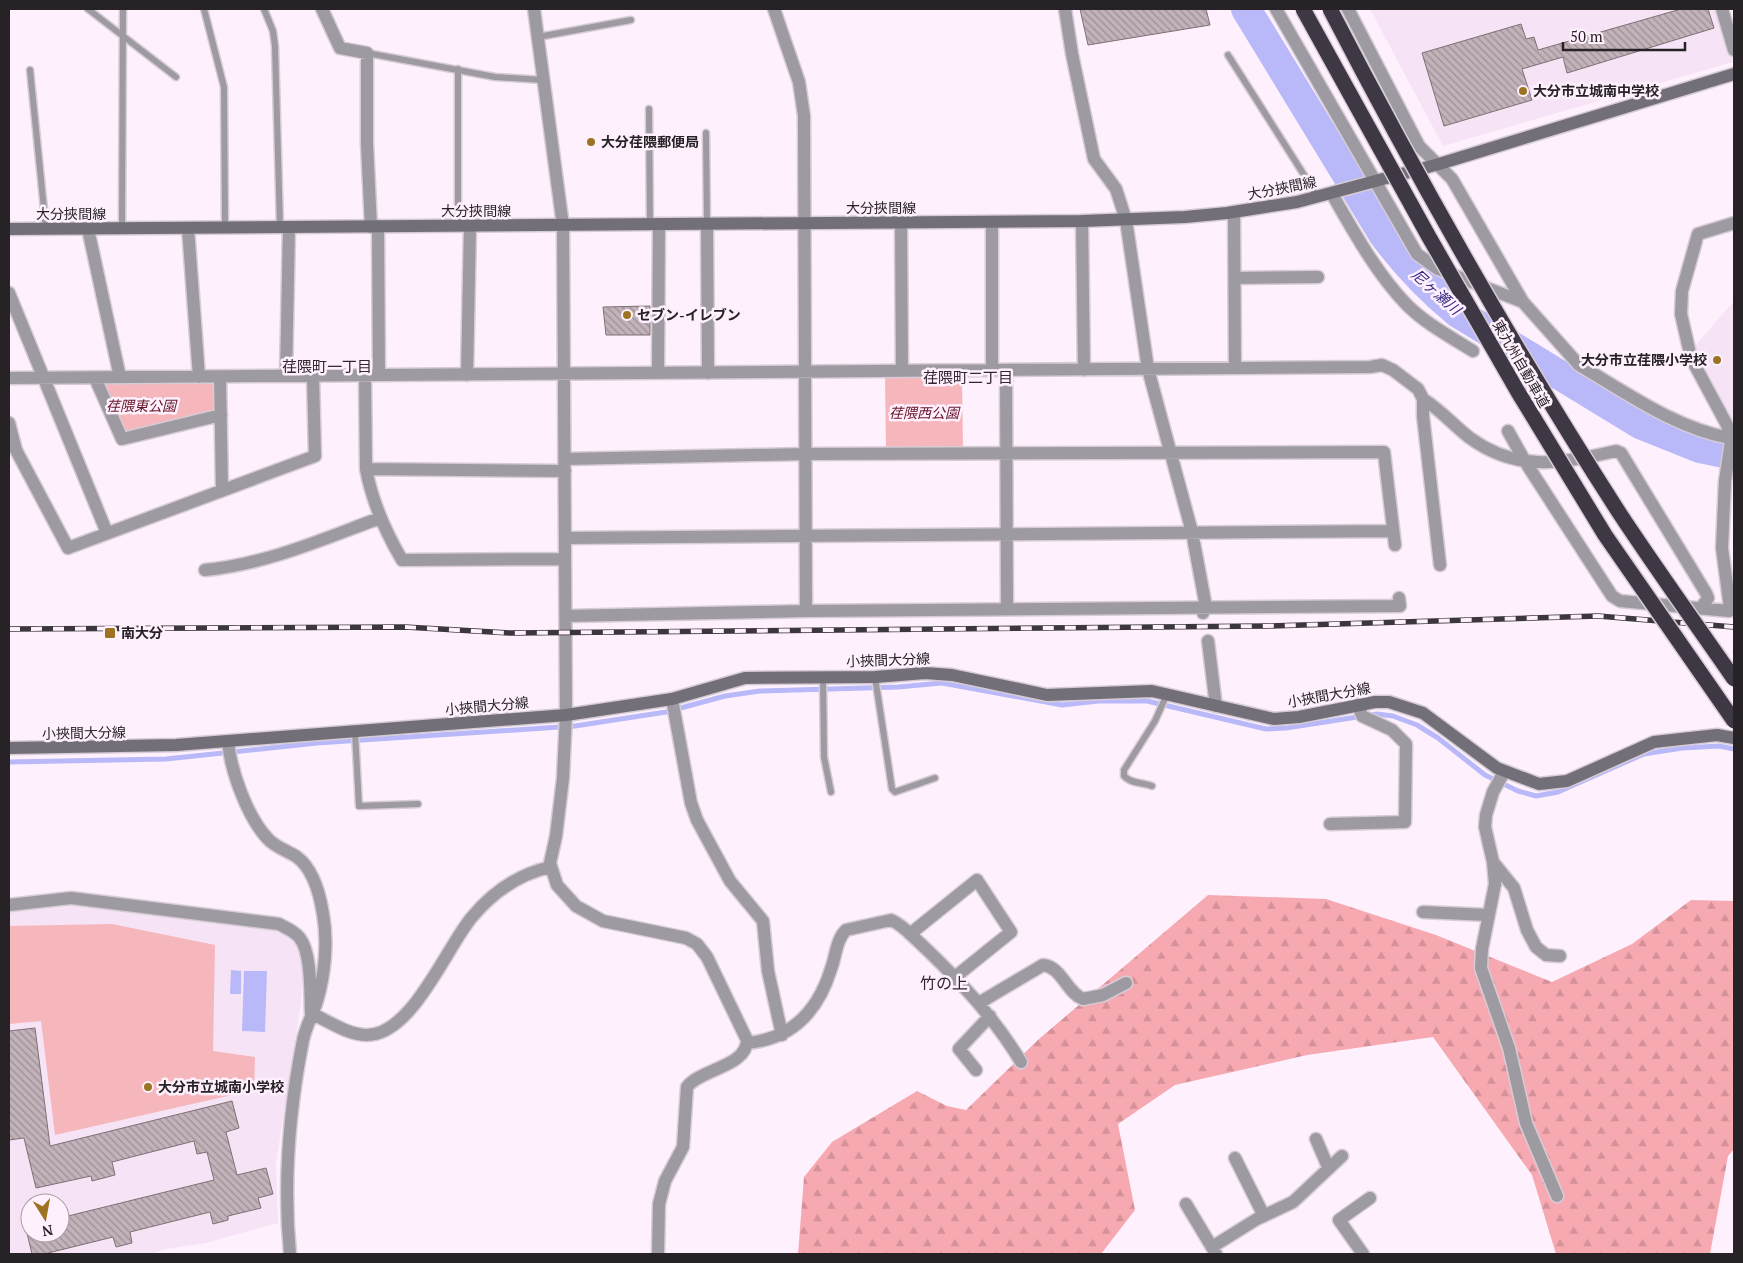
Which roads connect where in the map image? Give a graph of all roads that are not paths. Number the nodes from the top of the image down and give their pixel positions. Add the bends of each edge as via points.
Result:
1 (88, 9) edge
2 (124, 9) edge
3 (204, 9) edge
4 (264, 9) edge
5 (322, 9) edge
6 (534, 9) edge
7 (774, 9) edge
8 (1065, 9) edge
9 (1276, 9) edge
10 (1303, 9) edge
11 (1330, 9) edge
12 (1348, 9) edge
13 (1722, 9) edge
14 (631, 20) dead end
15 (123, 37) junction
16 (538, 37) junction
17 (1734, 50) edge
18 (367, 53) junction
19 (1228, 55) dead end
20 (458, 68) junction
21 (30, 70) dead end
22 (1734, 74) edge
23 (176, 77) dead end
24 (543, 80) junction
25 (649, 109) dead end
26 (706, 133) dead end
27 (1439, 164) junction
28 (1374, 182) junction
29 (1332, 194) junction
30 (1318, 197) junction
31 (1234, 212) junction
32 (1126, 220) junction
33 (1082, 221) junction
34 (992, 222) junction
35 (804, 223) junction
36 (901, 223) junction
37 (1734, 223) edge
38 (654, 224) junction
39 (707, 224) junction
40 (374, 226) junction
41 (464, 226) junction
42 (563, 226) junction
43 (284, 227) junction
44 (88, 228) junction
45 (122, 228) junction
46 (188, 228) junction
47 (225, 228) junction
48 (9, 229) edge
49 (46, 229) junction
50 (1318, 277) dead end
51 (1235, 278) junction
52 (9, 293) edge
53 (1523, 302) junction
54 (1473, 351) dead end
55 (1235, 368) junction
56 (1148, 369) junction
57 (992, 370) junction
58 (1006, 370) junction
59 (1084, 370) junction
60 (902, 371) junction
61 (804, 372) junction
62 (658, 373) junction
63 (708, 373) junction
64 (564, 374) junction
65 (365, 375) junction
66 (379, 375) junction
67 (467, 375) junction
68 (286, 376) junction
69 (313, 376) junction
70 (120, 377) junction
71 (199, 377) junction
72 (220, 377) junction
73 (9, 378) edge
74 (43, 378) junction
75 (95, 378) junction
76 (1423, 399) junction
77 (221, 415) junction
78 (9, 423) edge
79 (1508, 432) dead end
80 (1730, 438) junction
81 (12, 452) edge
82 (1170, 452) junction
83 (1006, 453) junction
84 (805, 454) junction
85 (1526, 463) junction
86 (565, 465) junction
87 (366, 469) junction
88 (222, 490) junction
89 (380, 518) junction
90 (1394, 530) junction
91 (1192, 532) junction
92 (108, 533) junction
93 (1007, 534) junction
94 (806, 535) junction
95 (565, 538) junction
96 (1395, 545) dead end
97 (565, 559) junction
98 (1440, 565) dead end
99 (205, 570) dead end
100 (1399, 598) dead end
101 (1701, 608) junction
102 (1007, 609) junction
103 (1205, 610) junction
104 (806, 611) junction
105 (566, 616) junction
106 (1208, 641) dead end
107 (824, 677) junction
108 (875, 677) junction
109 (1734, 679) edge
110 (1167, 694) junction
111 (672, 699) junction
112 (1358, 705) junction
113 (1216, 706) junction
114 (566, 715) junction
115 (1734, 721) edge
116 (355, 732) junction
117 (1734, 738) edge
118 (228, 742) junction
119 (9, 748) edge
120 (1504, 773) junction
121 (935, 778) dead end
122 (1152, 786) dead end
123 (831, 792) dead end
124 (418, 804) dead end
125 (1330, 824) dead end
126 (1493, 862) junction
127 (550, 867) junction
128 (9, 904) edge
129 (1423, 912) dead end
130 (1488, 915) junction
131 (910, 934) junction
132 (1560, 956) dead end
133 (955, 977) junction
134 (1126, 983) dead end
135 (978, 1003) junction
136 (312, 1013) junction
137 (990, 1016) junction
138 (782, 1035) junction
139 (747, 1043) junction
140 (1021, 1062) dead end
141 (976, 1070) dead end
142 (1316, 1139) dead end
143 (1342, 1156) dead end
144 (1235, 1158) dead end
145 (1328, 1168) junction
146 (1557, 1196) dead end
147 (1370, 1198) dead end
148 (1186, 1204) dead end
149 (1264, 1216) junction
150 (1213, 1251) edge
151 (290, 1254) edge
152 (658, 1254) edge
153 (1363, 1254) edge

1 - 15 lane
2 - 15 lane
3 - 47 lane via 224,87
4 - 43 lane via 275,46
5 - 18 street via 340,48
6 - 16 street
7 - 35 street via 803,102
8 - 32 street via 1094,159 1116,189
9 - 28 street
10 - 115 highway, 東九州自動車道, bridge via 1518,392 1605,535
11 - 109 highway, 東九州自動車道, bridge via 1450,230 1538,379 1621,515
12 - 27 street via 1419,146
13 - 17 street
14 - 16 lane
15 - 23 lane
15 - 45 lane
16 - 24 street
18 - 20 lane
18 - 40 street via 367,144
19 - 30 lane
20 - 24 lane via 495,76
20 - 41 lane
21 - 49 lane
22 - 27 main road, 大分挾間線
24 - 42 street
25 - 38 lane
26 - 39 lane
27 - 28 main road, 大分挾間線
27 - 53 street via 1471,209
28 - 29 main road, 大分挾間線
28 - 53 street via 1417,254 1438,269
29 - 30 main road, 大分挾間線
29 - 54 street via 1373,262 1408,305 1433,326
30 - 31 main road, 大分挾間線
31 - 32 main road, 大分挾間線
31 - 51 street
32 - 33 main road, 大分挾間線
32 - 56 street
33 - 34 main road, 大分挾間線
33 - 59 street
34 - 36 main road, 大分挾間線
34 - 57 street
35 - 36 main road, 大分挾間線
35 - 39 main road, 大分挾間線
35 - 61 street
36 - 60 street
37 - 80 street via 1698,234 1682,291 1681,314 1691,358 1727,425
38 - 39 main road, 大分挾間線
38 - 42 main road, 大分挾間線
38 - 62 street
39 - 63 street
40 - 41 main road, 大分挾間線
40 - 43 main road, 大分挾間線
40 - 66 street
41 - 42 main road, 大分挾間線
41 - 67 street
42 - 64 street
43 - 47 main road, 大分挾間線
43 - 68 street
44 - 45 main road, 大分挾間線
44 - 49 main road, 大分挾間線
44 - 70 street
45 - 46 main road, 大分挾間線
46 - 47 main road, 大分挾間線
46 - 71 street
48 - 49 main road, 大分挾間線
50 - 51 street
51 - 55 street
52 - 74 street
53 - 80 street via 1579,365 1679,422
55 - 56 street
55 - 76 street via 1382,365 1418,389
56 - 59 street
56 - 82 street
57 - 58 street
57 - 60 street
58 - 59 street
58 - 83 street
60 - 61 street
61 - 63 street
61 - 84 street
62 - 63 street
62 - 64 street
64 - 67 street
64 - 86 street
65 - 66 street
65 - 69 street
65 - 87 street
66 - 67 street
68 - 69 street
68 - 72 street
69 - 88 street via 314,456
70 - 71 street
70 - 75 street
71 - 72 street
72 - 77 street
73 - 74 street
74 - 75 street
74 - 92 street
75 - 77 street via 122,439
76 - 85 street via 1486,449
76 - 98 street
77 - 88 street
78 - 81 street
79 - 85 street
80 - 101 street via 1722,548 1730,608 1728,611
81 - 92 street via 68,548
82 - 83 street
82 - 90 street via 1384,452
82 - 91 street
83 - 84 street
83 - 93 street
84 - 86 street
84 - 94 street
85 - 101 street via 1612,596 1620,601
85 - 101 street via 1577,460 1616,451 1621,453 1706,593 1708,598
86 - 87 street
86 - 95 street
87 - 89 street
88 - 92 street
89 - 97 street via 402,560
89 - 99 street via 265,560
90 - 91 street
90 - 96 street
91 - 93 street
91 - 103 street
93 - 94 street
93 - 102 street
94 - 95 street
94 - 104 street
95 - 97 street
97 - 105 street
100 - 103 street via 1400,606
102 - 103 street
102 - 104 street
104 - 105 street
105 - 114 street
106 - 113 street
107 - 108 main road, 小挾間大分線
107 - 111 main road, 小挾間大分線 via 745,678
107 - 123 lane via 824,751
108 - 110 main road, 小挾間大分線 via 937,673 1047,695 1136,691
108 - 121 lane via 892,789 895,792
110 - 113 main road, 小挾間大分線
110 - 122 lane via 1155,721 1124,770 1124,776 1132,782
111 - 114 main road, 小挾間大分線
111 - 138 street via 697,820 730,881 763,921 768,971
112 - 113 main road, 小挾間大分線 via 1282,719 1257,717
112 - 120 main road, 小挾間大分線 via 1389,702 1418,710
112 - 125 street via 1362,716 1392,730 1406,744 1405,822
114 - 116 main road, 小挾間大分線
114 - 127 street via 563,778
116 - 118 main road, 小挾間大分線
116 - 124 lane via 359,806
117 - 120 main road, 小挾間大分線 via 1717,735 1654,742 1567,781 1555,783 1539,784
118 - 119 main road, 小挾間大分線 via 119,748
118 - 136 street via 239,787 264,834 299,858 319,894 324,952 317,1001
120 - 126 street via 1493,792 1485,827
126 - 130 street via 1495,884
126 - 132 street via 1514,888 1536,948 1546,955
127 - 136 street via 522,876 482,906 465,926 411,1008 394,1026 373,1035 359,1034
127 - 139 street via 563,893 594,918 686,938 697,944 712,964
128 - 136 street via 71,898 279,924 293,932 303,944
129 - 130 street
130 - 146 street via 1481,968 1509,1048 1526,1123
131 - 133 street
131 - 133 street via 977,880 1011,932
131 - 138 street via 891,920 846,930 840,939 826,984 813,1008 804,1020
133 - 135 street
134 - 135 street via 1103,995 1083,999 1070,990 1054,970 1042,965
135 - 137 street
136 - 151 street via 303,1038 287,1151 285,1192
137 - 140 street
137 - 141 street via 959,1049
138 - 139 street
139 - 152 street via 730,1063 694,1081 687,1088 683,1147 665,1182 659,1204
142 - 145 street
143 - 145 street
144 - 149 street
145 - 149 street via 1294,1202
147 - 153 street via 1338,1220
148 - 150 street
149 - 150 street

